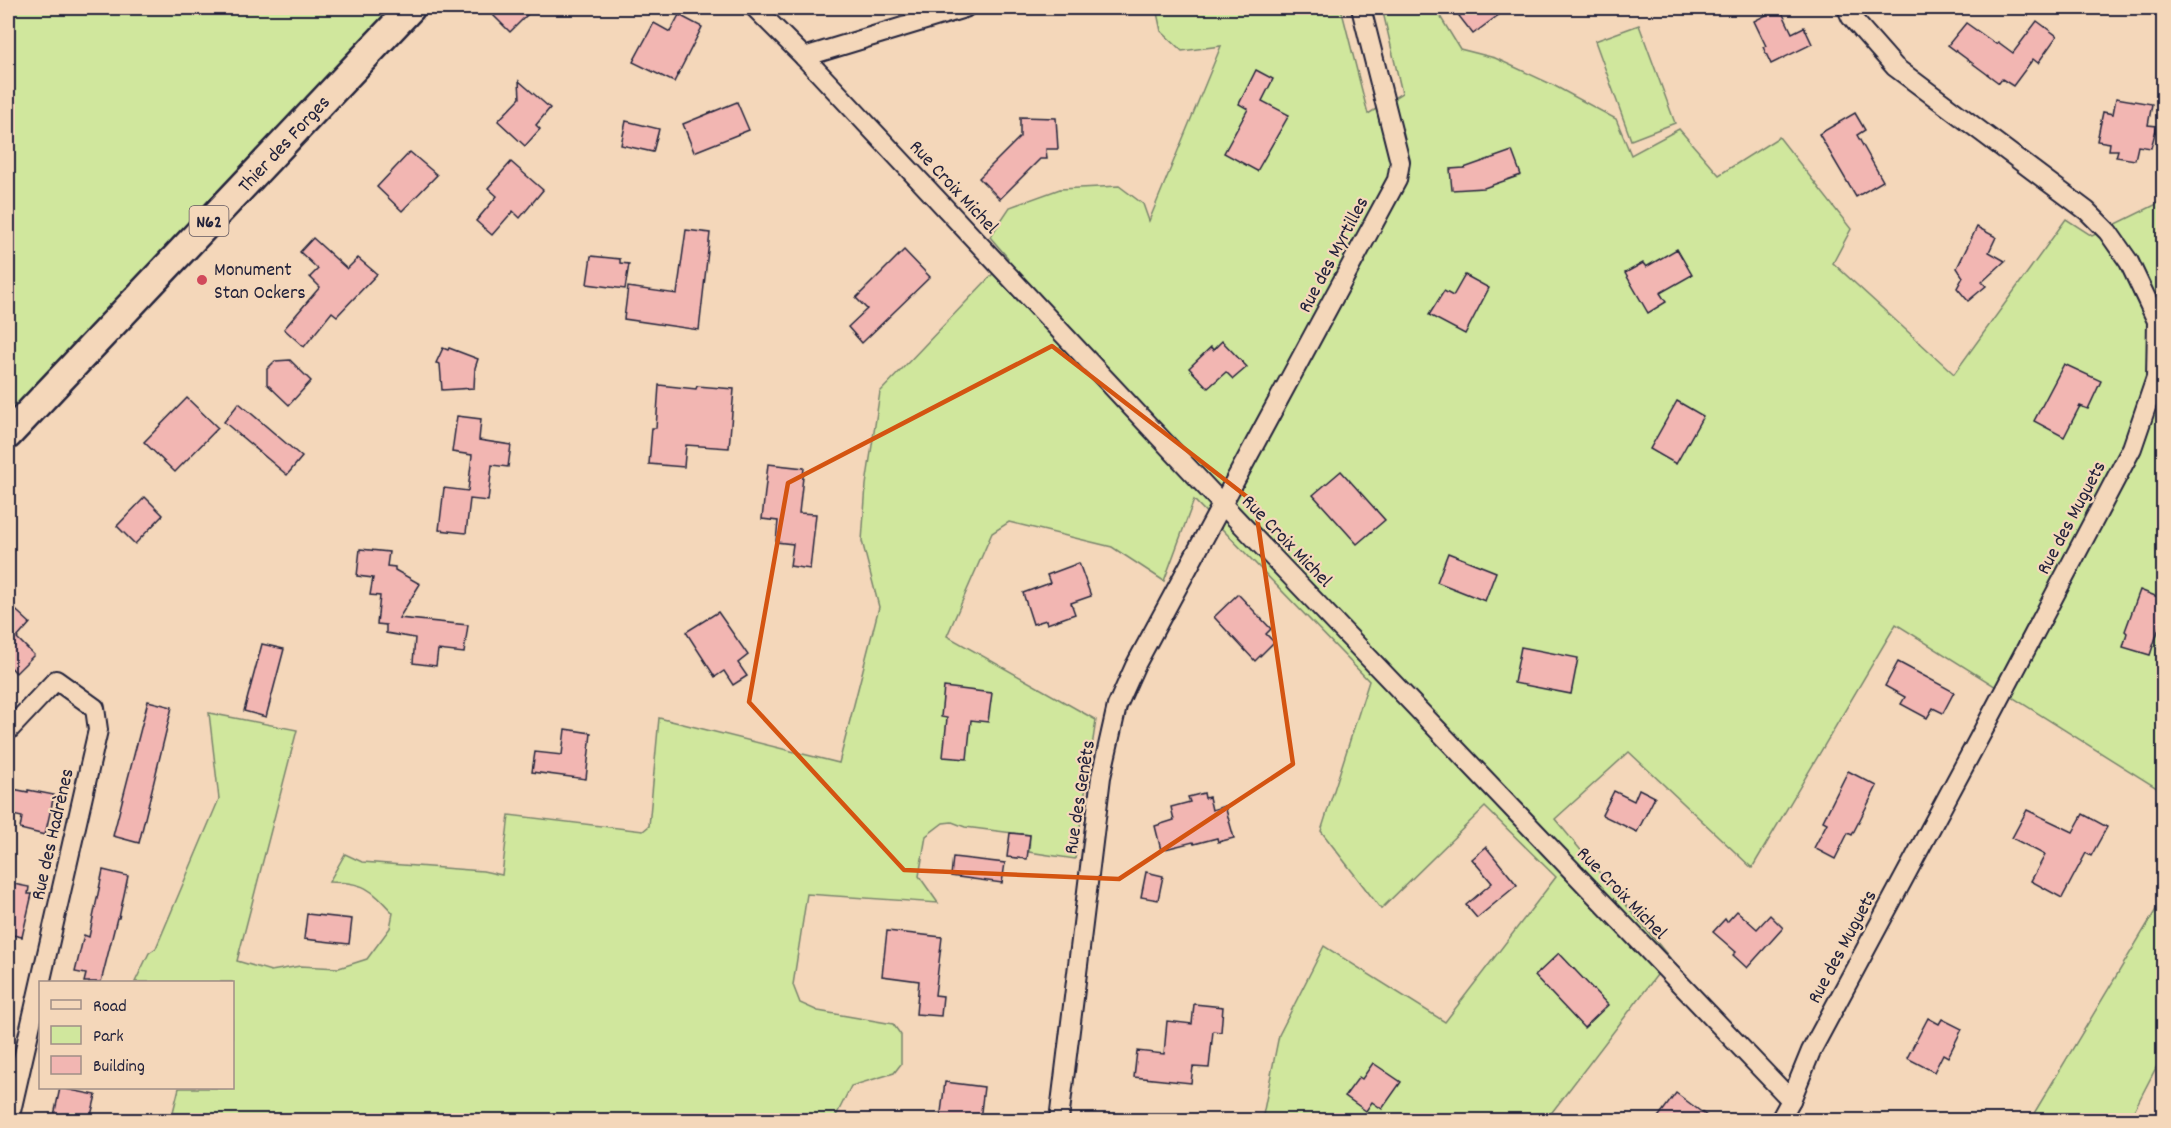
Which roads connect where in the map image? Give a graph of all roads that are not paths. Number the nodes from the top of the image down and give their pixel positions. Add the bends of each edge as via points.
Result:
1 (411, 8) edge
2 (755, 8) edge
3 (965, 8) edge
4 (1361, 8) edge
5 (1846, 8) edge
6 (804, 57) junction
7 (8, 435) edge
8 (1223, 505) junction
9 (8, 731) edge
10 (41, 981) edge
11 (39, 989) edge
12 (1791, 1100) junction
13 (9, 1120) edge
14 (1059, 1120) edge
15 (1780, 1120) edge

1 - 7 main road, Thier des Forges / N62
2 - 6 street, Rue Croix Michel
3 - 6 street
4 - 8 street, Rue des Myrtilles via 1400,162 1397,180
5 - 12 street, Rue des Muguets via 1895,67 2087,211 2108,232 2129,262 2157,321 2156,378 2132,448 1811,1051
6 - 8 street, Rue Croix Michel
8 - 12 street, Rue Croix Michel
8 - 14 street, Rue des Genêts via 1117,706 1101,777
9 - 10 street, Rue des Hadrènes via 56,680 94,708 98,730
11 - 13 street, Rue des Hadrènes
12 - 15 street, Rue des Muguets

